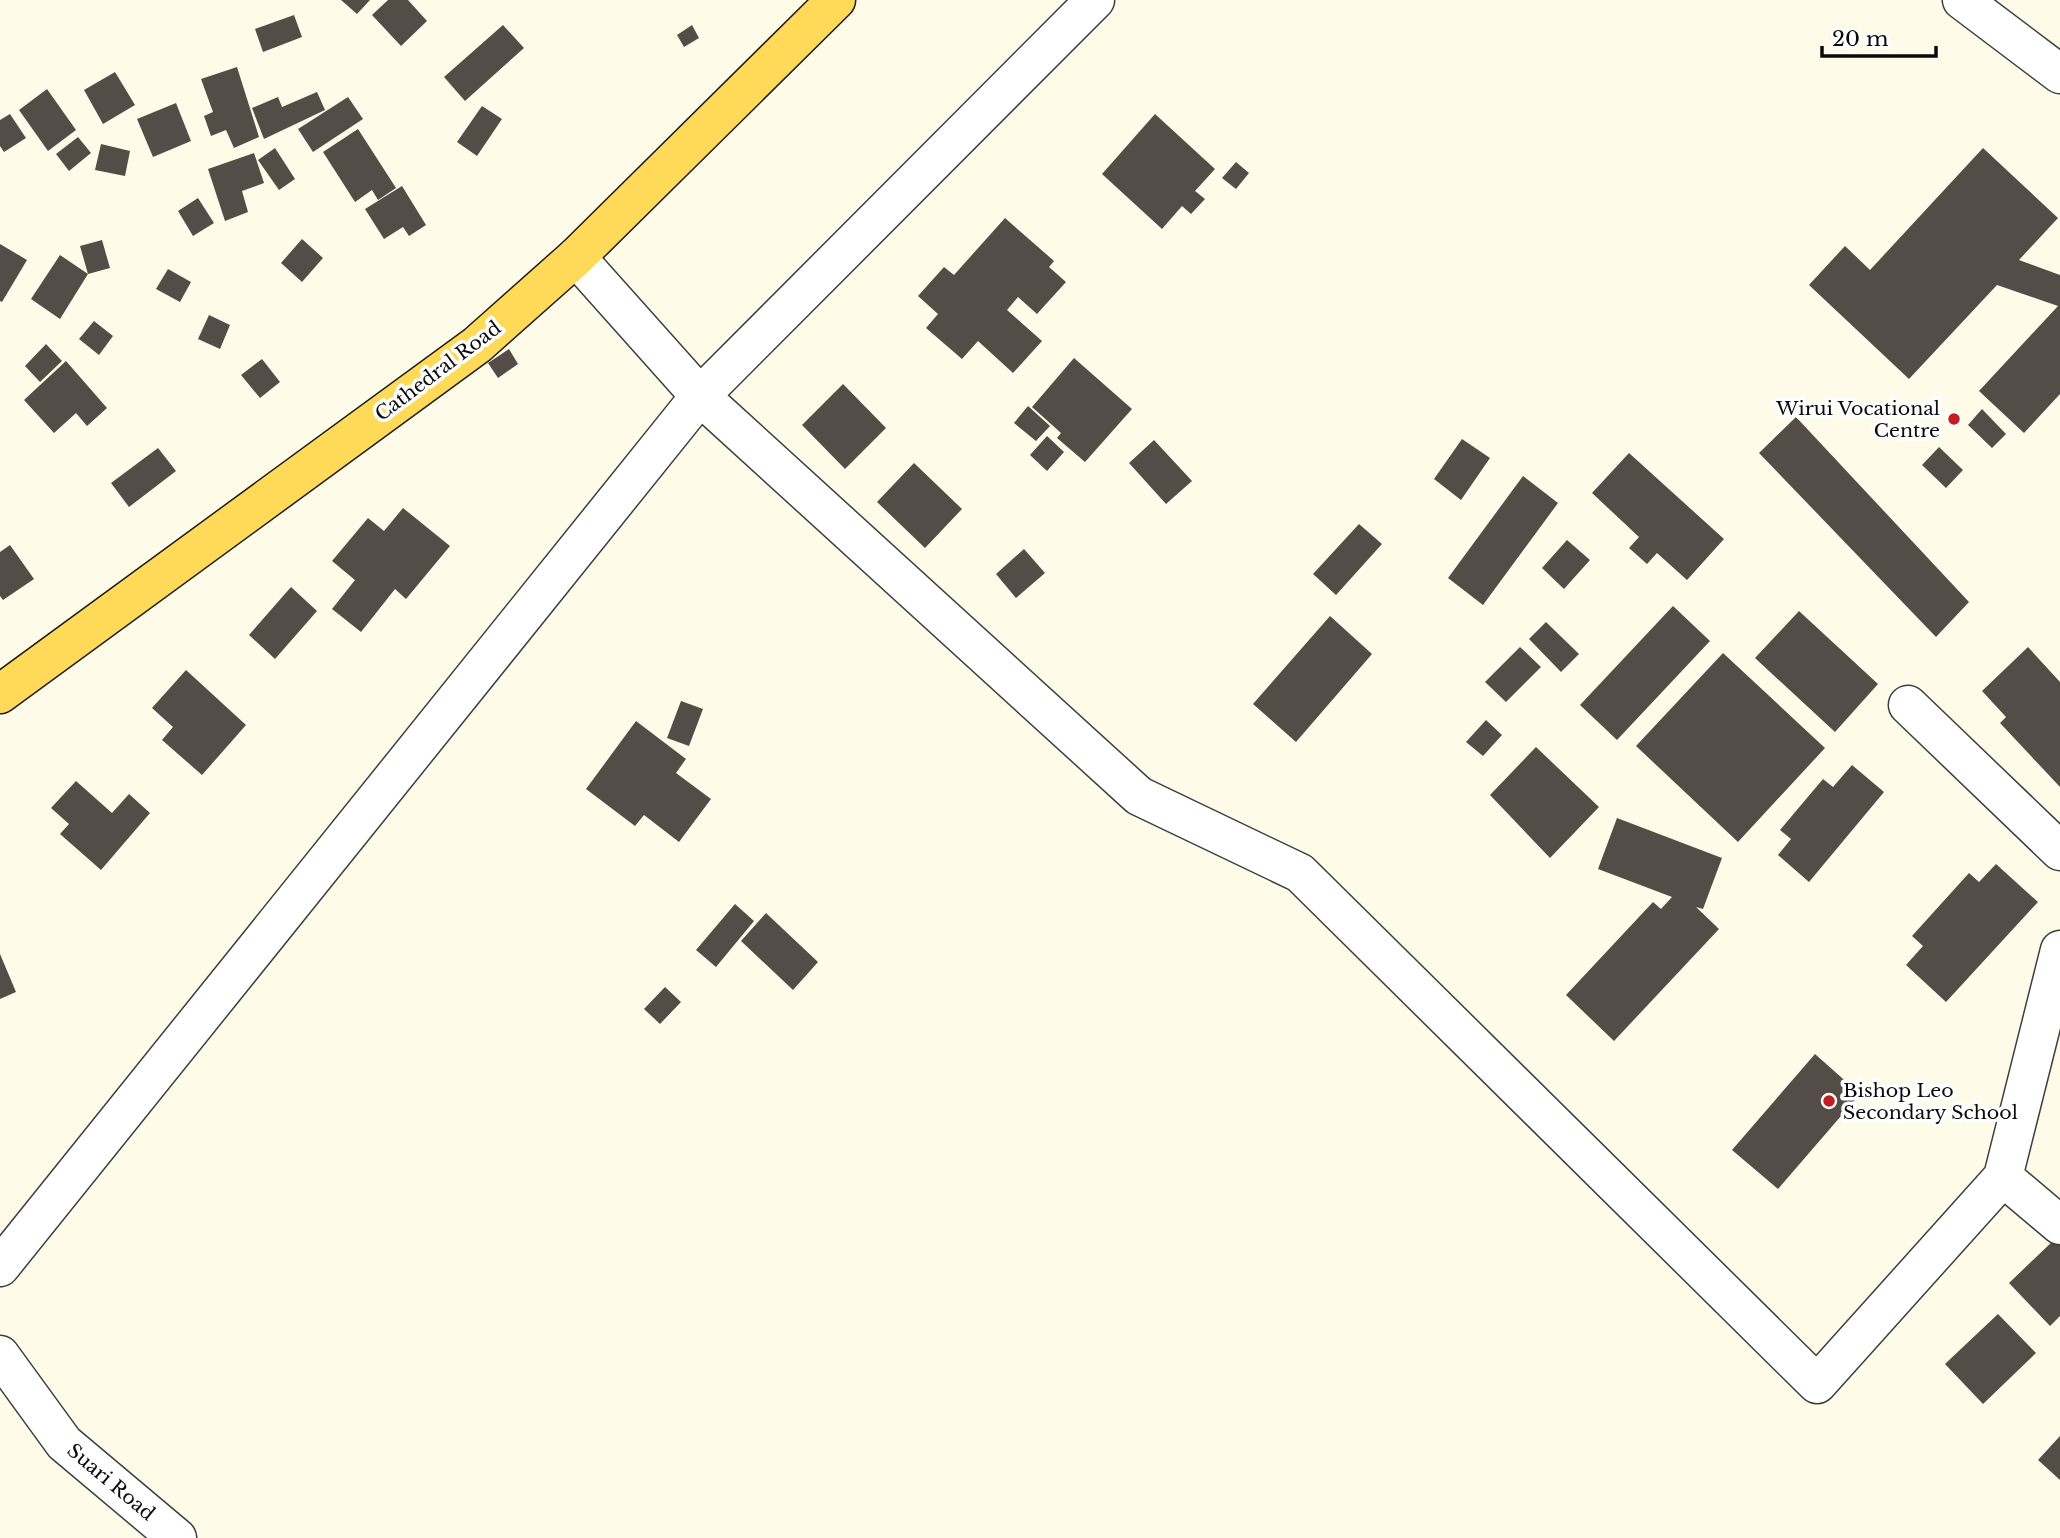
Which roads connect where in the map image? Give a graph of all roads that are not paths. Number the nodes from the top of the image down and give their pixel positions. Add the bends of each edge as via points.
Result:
1 (836, 0) edge
2 (1095, 0) edge
3 (1962, 0) edge
4 (2060, 74) edge
5 (576, 257) junction
6 (700, 396) junction
7 (0, 694) edge
8 (1908, 705) dead end
9 (2060, 851) edge
10 (2060, 950) edge
11 (2003, 1177) junction
12 (2060, 1225) edge
13 (0, 1267) edge
14 (0, 1355) edge
15 (177, 1538) edge

1 - 5 main road, Cathedral Road
2 - 6 street
3 - 4 street
5 - 6 street
5 - 7 main road, Cathedral Road via 477,345
6 - 11 street via 1139,796 1300,873 1817,1384
6 - 13 street
8 - 9 street
10 - 11 street
11 - 12 street
14 - 15 street, Suari Road via 64,1443

